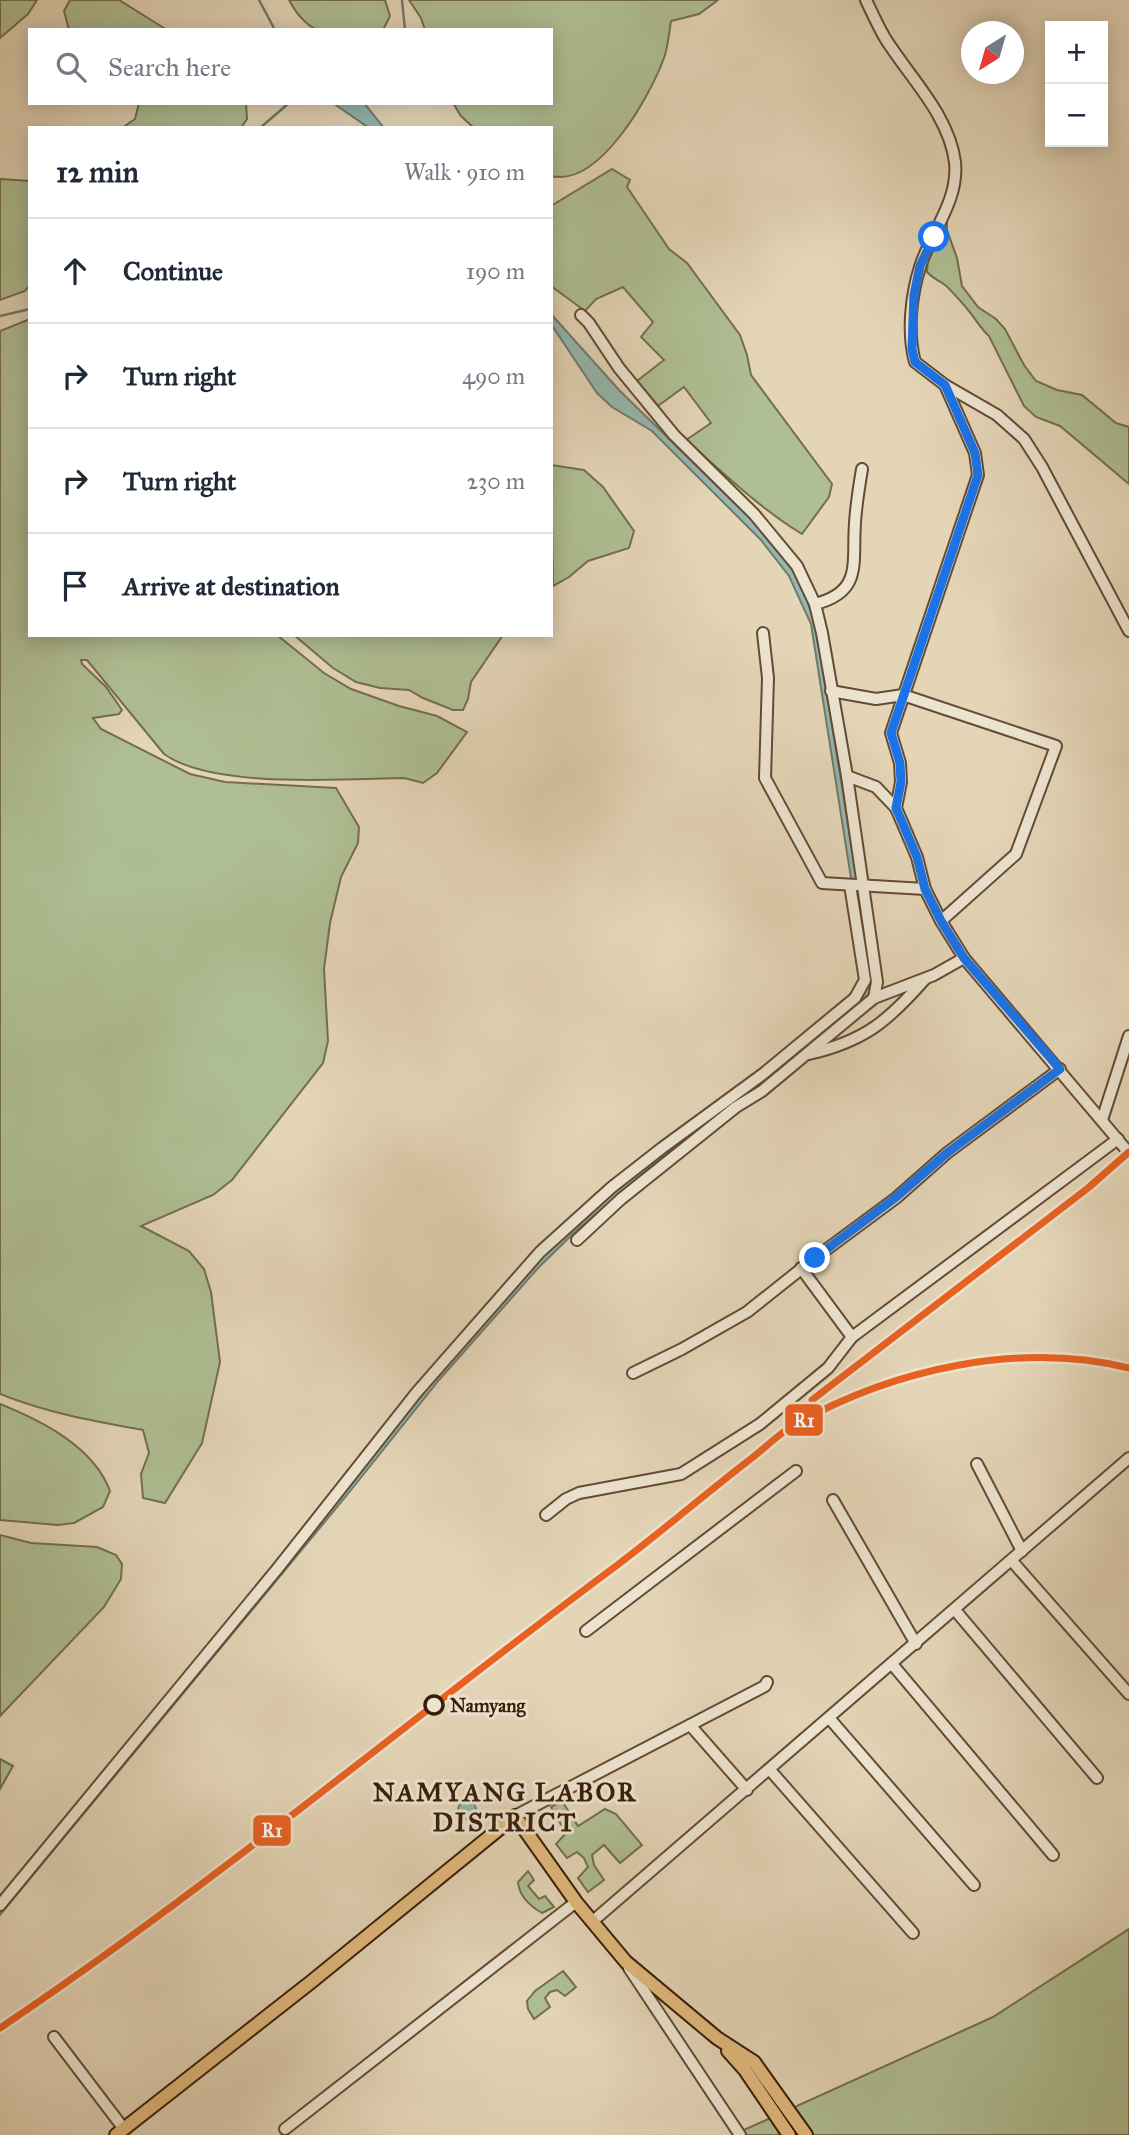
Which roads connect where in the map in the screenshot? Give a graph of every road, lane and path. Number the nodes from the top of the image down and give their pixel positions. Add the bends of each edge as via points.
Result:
1 (866, 0) edge
2 (581, 315) dead end
3 (945, 385) junction
4 (862, 469) dead end
5 (815, 604) junction
6 (1129, 631) edge
7 (763, 633) dead end
8 (831, 691) junction
9 (903, 695) junction
10 (847, 776) junction
11 (896, 808) junction
12 (855, 885) junction
13 (925, 889) junction
14 (941, 921) junction
15 (964, 958) junction
16 (926, 978) junction
17 (874, 998) junction
18 (1129, 1036) edge
19 (807, 1055) junction
20 (1060, 1069) junction
21 (1102, 1120) junction
22 (1118, 1139) junction
23 (1129, 1153) edge
24 (577, 1240) dead end
25 (801, 1269) junction
26 (852, 1337) junction
27 (633, 1374) dead end
28 (977, 1464) dead end
29 (1127, 1464) edge
30 (796, 1471) dead end
31 (833, 1500) dead end
32 (546, 1515) dead end
33 (1022, 1551) junction
34 (1012, 1560) junction
35 (955, 1610) junction
36 (586, 1631) dead end
37 (916, 1644) junction
38 (892, 1664) junction
39 (768, 1682) dead end
40 (1129, 1694) edge
41 (830, 1718) junction
42 (690, 1725) junction
43 (770, 1770) junction
44 (1097, 1778) dead end
45 (747, 1790) junction
46 (515, 1816) junction
47 (1053, 1855) dead end
48 (974, 1885) dead end
49 (576, 1902) junction
50 (0, 1905) edge
51 (593, 1922) junction
52 (913, 1933) dead end
53 (626, 1962) junction
54 (54, 2037) dead end
55 (759, 2079) junction
56 (285, 2129) dead end
57 (120, 2132) edge
58 (740, 2135) edge
59 (789, 2135) edge
60 (806, 2135) edge

1 - 3 street via 887,41 950,136 956,187 920,266 911,333 915,362
2 - 5 street via 674,435 774,536 797,566
3 - 6 street via 997,415 1024,439
3 - 9 street via 975,453 978,475
4 - 5 street via 854,575 834,599
5 - 8 street
7 - 12 street via 768,678 765,778 822,883
8 - 9 street via 876,699
8 - 10 street
9 - 11 street via 891,733 900,763
9 - 14 street via 1056,746 1016,854
10 - 11 street via 876,787
10 - 12 street
11 - 13 street
12 - 13 street
12 - 17 street via 877,982
12 - 50 street via 864,968 855,998 763,1074 612,1187 540,1252 417,1392
13 - 14 street
14 - 15 street
15 - 16 street
15 - 20 street
16 - 17 street
16 - 19 street via 896,1011 856,1040
17 - 19 street
18 - 21 street
19 - 24 street via 621,1199
20 - 21 street
20 - 25 street
21 - 22 street
22 - 23 street
22 - 26 street
25 - 26 street
25 - 27 street via 747,1312
26 - 32 street via 828,1368 760,1424 689,1469 579,1493
28 - 33 street
29 - 33 street
30 - 36 street
31 - 37 street
33 - 34 street
34 - 35 street
34 - 40 street
35 - 37 street
35 - 44 street
37 - 38 street
38 - 41 street
38 - 47 street
39 - 42 street
41 - 43 street
41 - 48 street
42 - 45 street
42 - 46 street
43 - 45 street
43 - 52 street
45 - 51 street
46 - 49 main road
46 - 57 main road
49 - 51 main road
49 - 56 street
51 - 53 main road
53 - 55 main road via 717,2038 754,2062
53 - 58 street
54 - 57 street
55 - 59 main road
55 - 60 main road

